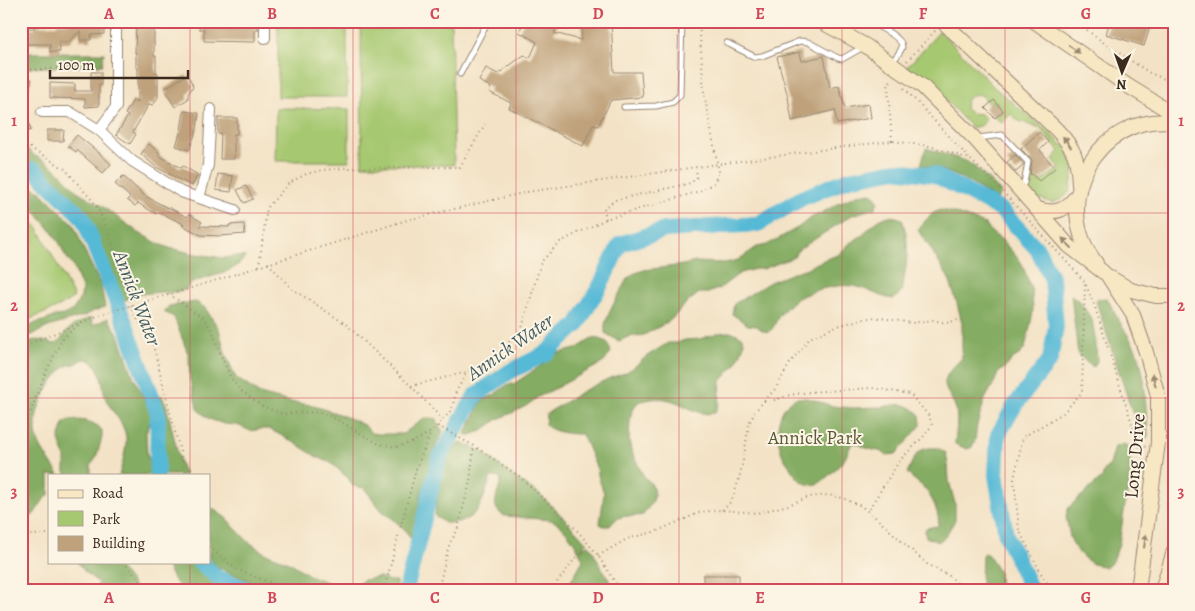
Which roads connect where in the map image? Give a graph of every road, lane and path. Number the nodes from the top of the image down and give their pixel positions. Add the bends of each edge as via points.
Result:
1 (116, 21) edge
2 (265, 21) edge
3 (488, 21) edge
4 (682, 21) edge
5 (699, 21) edge
6 (820, 21) edge
7 (867, 21) edge
8 (942, 21) edge
9 (1034, 21) edge
10 (1074, 21) edge
11 (839, 26) edge
12 (265, 38) dead end
13 (727, 43) dead end
14 (866, 46) junction
15 (891, 64) junction
16 (116, 66) junction
17 (21, 70) edge
18 (460, 74) dead end
19 (1174, 83) edge
20 (900, 84) dead end
21 (624, 107) dead end
22 (211, 109) dead end
23 (42, 112) dead end
24 (1174, 114) edge
25 (1174, 122) edge
26 (485, 124) dead end
27 (99, 130) junction
28 (975, 139) junction
29 (21, 143) edge
30 (970, 159) junction
31 (696, 166) junction
32 (1020, 189) junction
33 (1078, 191) junction
34 (200, 198) junction
35 (1037, 209) junction
36 (235, 210) dead end
37 (606, 219) junction
38 (268, 263) junction
39 (259, 266) junction
40 (1106, 274) junction
41 (1085, 282) junction
42 (168, 294) junction
43 (1174, 296) edge
44 (132, 304) junction
45 (962, 319) dead end
46 (84, 320) junction
47 (21, 347) edge
48 (467, 372) junction
49 (411, 386) junction
50 (764, 401) junction
51 (443, 420) junction
52 (438, 426) junction
53 (430, 432) junction
54 (474, 446) junction
55 (1147, 447) dead end
56 (21, 456) edge
57 (186, 474) edge
58 (722, 510) junction
59 (869, 512) junction
60 (48, 534) edge
61 (21, 536) edge
62 (587, 543) junction
63 (210, 548) edge
64 (1174, 551) edge
65 (598, 556) junction
66 (125, 564) edge
67 (21, 576) edge
68 (27, 590) edge
69 (151, 590) edge
70 (288, 590) edge
71 (384, 590) edge
72 (438, 590) edge
73 (550, 590) edge
74 (620, 590) edge
75 (965, 590) edge
76 (1052, 590) edge
77 (1138, 590) edge
78 (1162, 590) edge

1 - 16 street
2 - 12 street
3 - 18 lane
4 - 21 lane via 680,96 673,102 656,106
5 - 37 path, bridge via 704,94 719,172 714,183 700,191
6 - 11 main road
7 - 15 lane via 901,41 901,50
33 -> 8 main road, bridge via 1077,162 1068,142
9 -> 24 main road
10 - 19 path via 1150,74
11 - 14 main road
13 - 14 lane via 756,57 800,41 808,42 842,59
14 - 15 main road
15 - 28 main road via 922,86
16 - 17 path
16 - 27 street via 116,107
20 - 30 path
22 - 34 street via 208,165
23 - 27 street via 70,112
25 - 33 main road via 1161,120 1133,126 1108,140 1090,162
26 - 39 path via 460,166 322,170 306,174 289,184 267,208
27 - 34 street via 132,161 181,192
28 - 32 main road
28 - 32 lane via 1002,135 1028,162
29 - 44 path via 65,169 97,206
30 - 31 path via 929,146 892,142
30 - 41 path
31 - 37 path via 697,177 691,182 615,200 604,208
31 - 38 path via 526,192 407,220
32 - 35 main road
33 - 35 main road via 1062,210
33 - 40 main road, Long Drive via 1077,215 1081,236 1090,255
34 - 36 street
40 -> 35 main road via 1069,246
37 - 48 path via 560,242 541,262 522,328 497,355
38 - 39 path
38 - 49 path via 290,288 347,325
39 - 42 path
40 - 43 main road via 1131,290
77 -> 40 main road, Long Drive via 1158,443 1158,396 1133,315
41 - 55 path via 1139,446
41 - 76 path via 1082,392 1063,413 1024,437 1014,478 1019,530
42 - 44 path
42 - 53 path via 203,318 212,330 230,378 262,406 283,414 313,412 329,415 379,444 396,447
44 - 46 path
44 - 57 path via 153,345
45 - 50 path via 946,323 933,320 912,323 875,317 834,327 810,338
46 - 47 path
46 - 56 path via 63,338 46,374 28,418
48 - 49 path
48 - 51 path via 456,392 452,409
49 - 51 path
50 - 58 path via 749,424 739,479 728,506
50 - 59 path via 810,392 872,388 910,394 929,416 932,425 900,460
51 - 52 path
52 - 53 path
52 - 54 path
53 - 71 path via 416,469
54 - 62 path via 519,476
54 - 72 path via 470,482
58 - 59 path via 757,514 808,497 828,495 843,498
58 - 65 path via 702,512 657,531 626,539
59 - 75 path via 927,564 948,575
60 - 61 path
62 - 65 path
62 - 73 path
63 - 70 path via 236,569
64 - 78 main road
65 - 74 path
66 - 69 path
67 - 68 path

